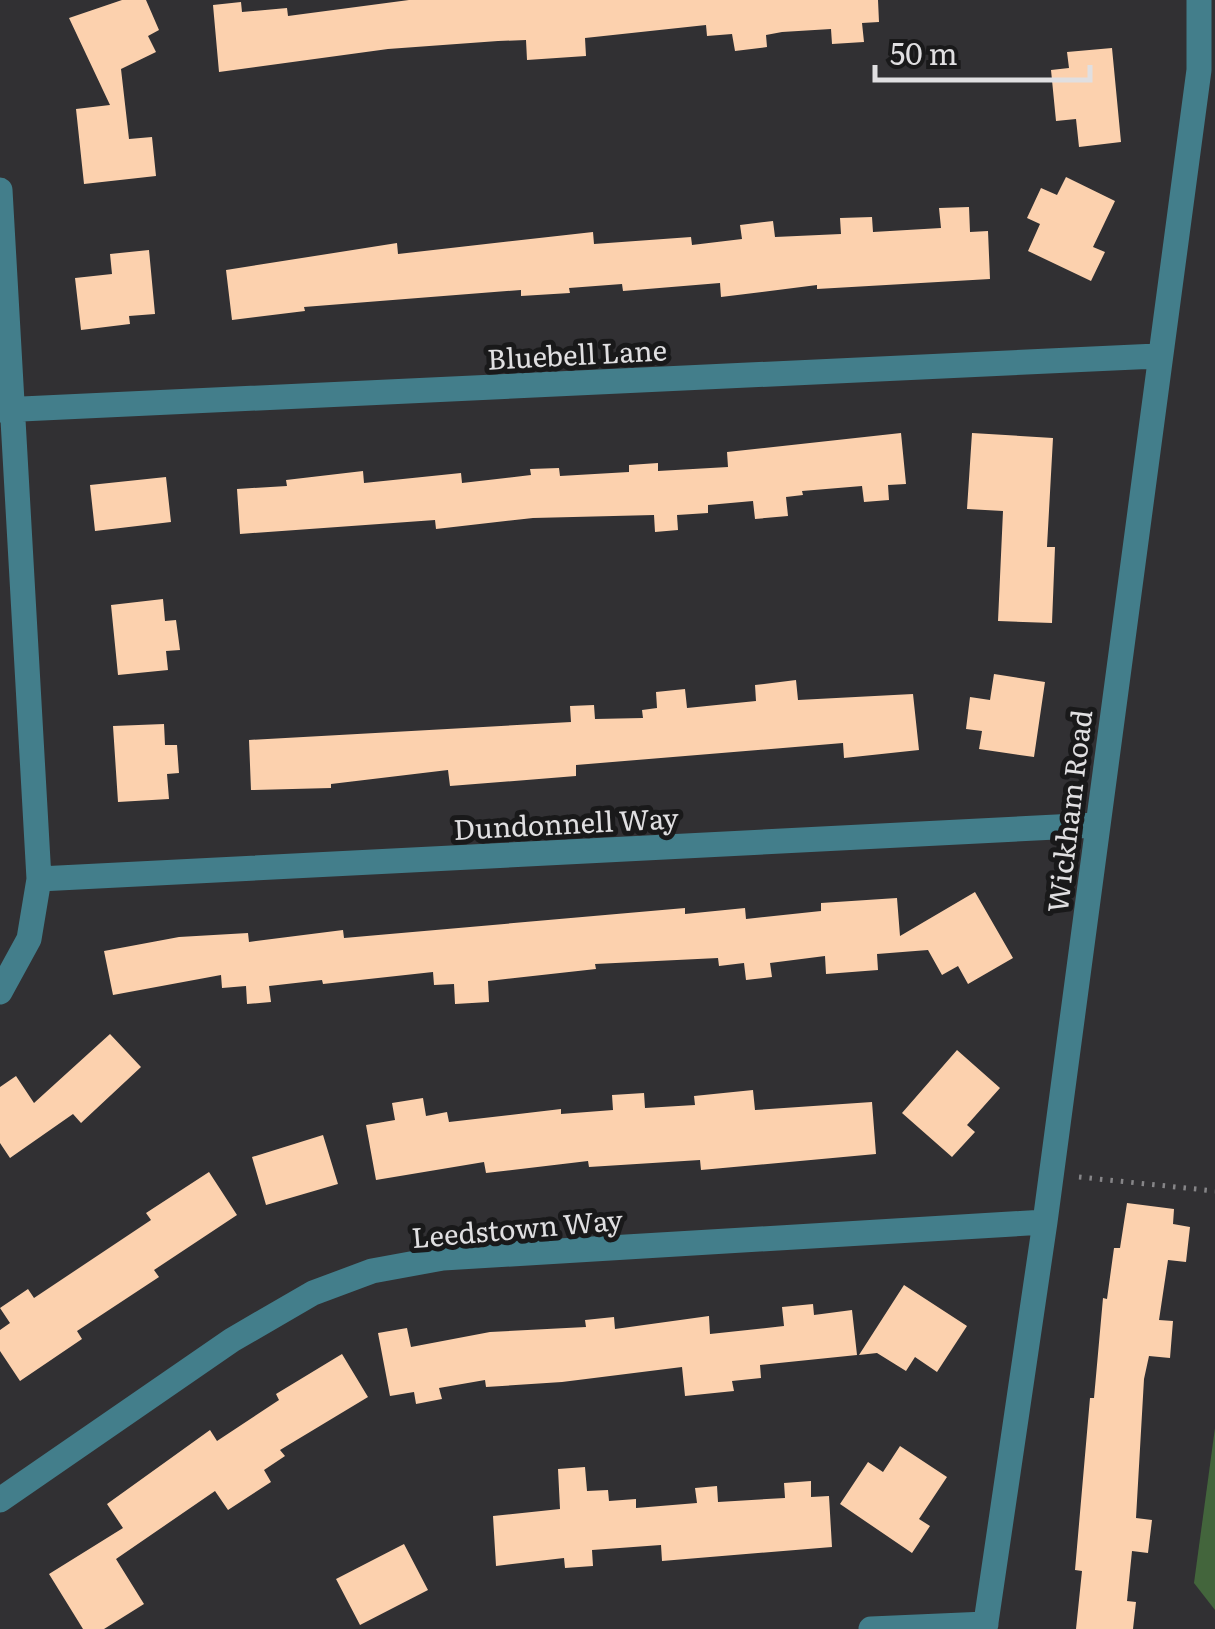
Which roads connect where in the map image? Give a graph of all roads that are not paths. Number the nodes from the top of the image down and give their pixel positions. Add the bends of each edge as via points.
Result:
1 (1199, 0) edge
2 (0, 190) edge
3 (1158, 356) junction
4 (7, 410) edge
5 (1096, 824) junction
6 (39, 878) junction
7 (0, 992) edge
8 (1045, 1222) junction
9 (0, 1500) edge
10 (986, 1626) edge
11 (871, 1629) edge

1 - 3 street, Wickham Road via 1199,70
2 - 4 street
3 - 4 street, Bluebell Lane
3 - 5 street, Wickham Road
4 - 6 street
5 - 6 street, Dundonnell Way
5 - 8 street, Wickham Road
6 - 7 street via 29,939
8 - 9 street, Leedstown Way via 443,1258 372,1271 314,1292 232,1340
8 - 10 street, Wickham Road
10 - 11 street

